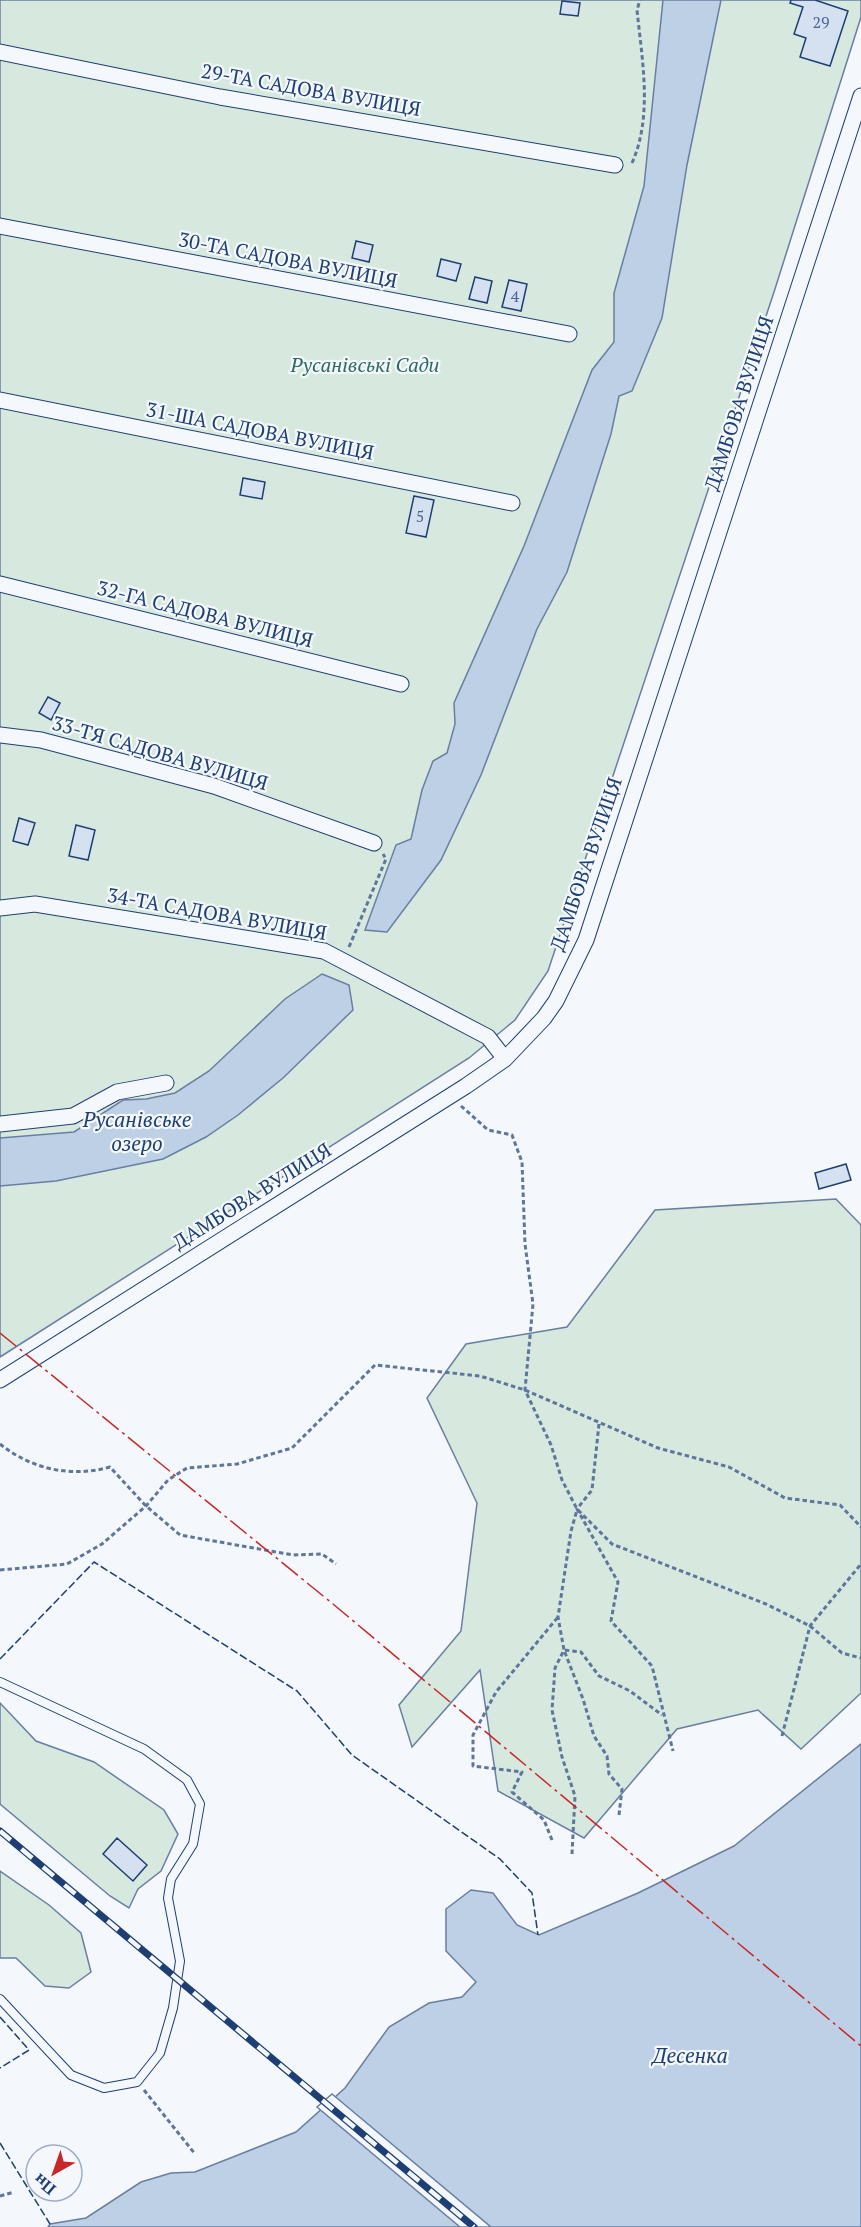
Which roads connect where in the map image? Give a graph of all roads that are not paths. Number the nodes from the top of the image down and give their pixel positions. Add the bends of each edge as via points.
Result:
1 (0, 52) edge
2 (861, 96) edge
3 (615, 165) road end
4 (0, 226) edge
5 (569, 334) dead end
6 (0, 400) edge
7 (512, 503) dead end
8 (0, 584) edge
9 (401, 684) dead end
10 (0, 735) edge
11 (374, 843) road end
12 (0, 908) edge
13 (505, 1059) junction
14 (166, 1083) dead end
15 (0, 1124) edge
16 (0, 1380) edge
17 (0, 1682) edge
18 (0, 1999) edge

1 - 3 street, 29-ТА САДОВА ВУЛИЦЯ via 220,96
2 - 13 street, ДАМБОВА ВУЛИЦЯ via 586,940 556,1001
4 - 5 street, 30-ТА САДОВА ВУЛИЦЯ
6 - 7 street, 31-ША САДОВА ВУЛИЦЯ
8 - 9 street, 32-ГА САДОВА ВУЛИЦЯ
10 - 11 street, 33-ТЯ САДОВА ВУЛИЦЯ via 41,740 213,786
12 - 13 street, 34-ТА САДОВА ВУЛИЦЯ via 36,904 324,951 488,1037
13 - 16 street, ДАМБОВА ВУЛИЦЯ
14 - 15 street via 117,1092 73,1116
17 - 18 lane via 144,1749 187,1780 200,1804 193,1844 171,1879 168,1898 180,1961 173,2008 160,2053 137,2082 104,2088 71,2075

